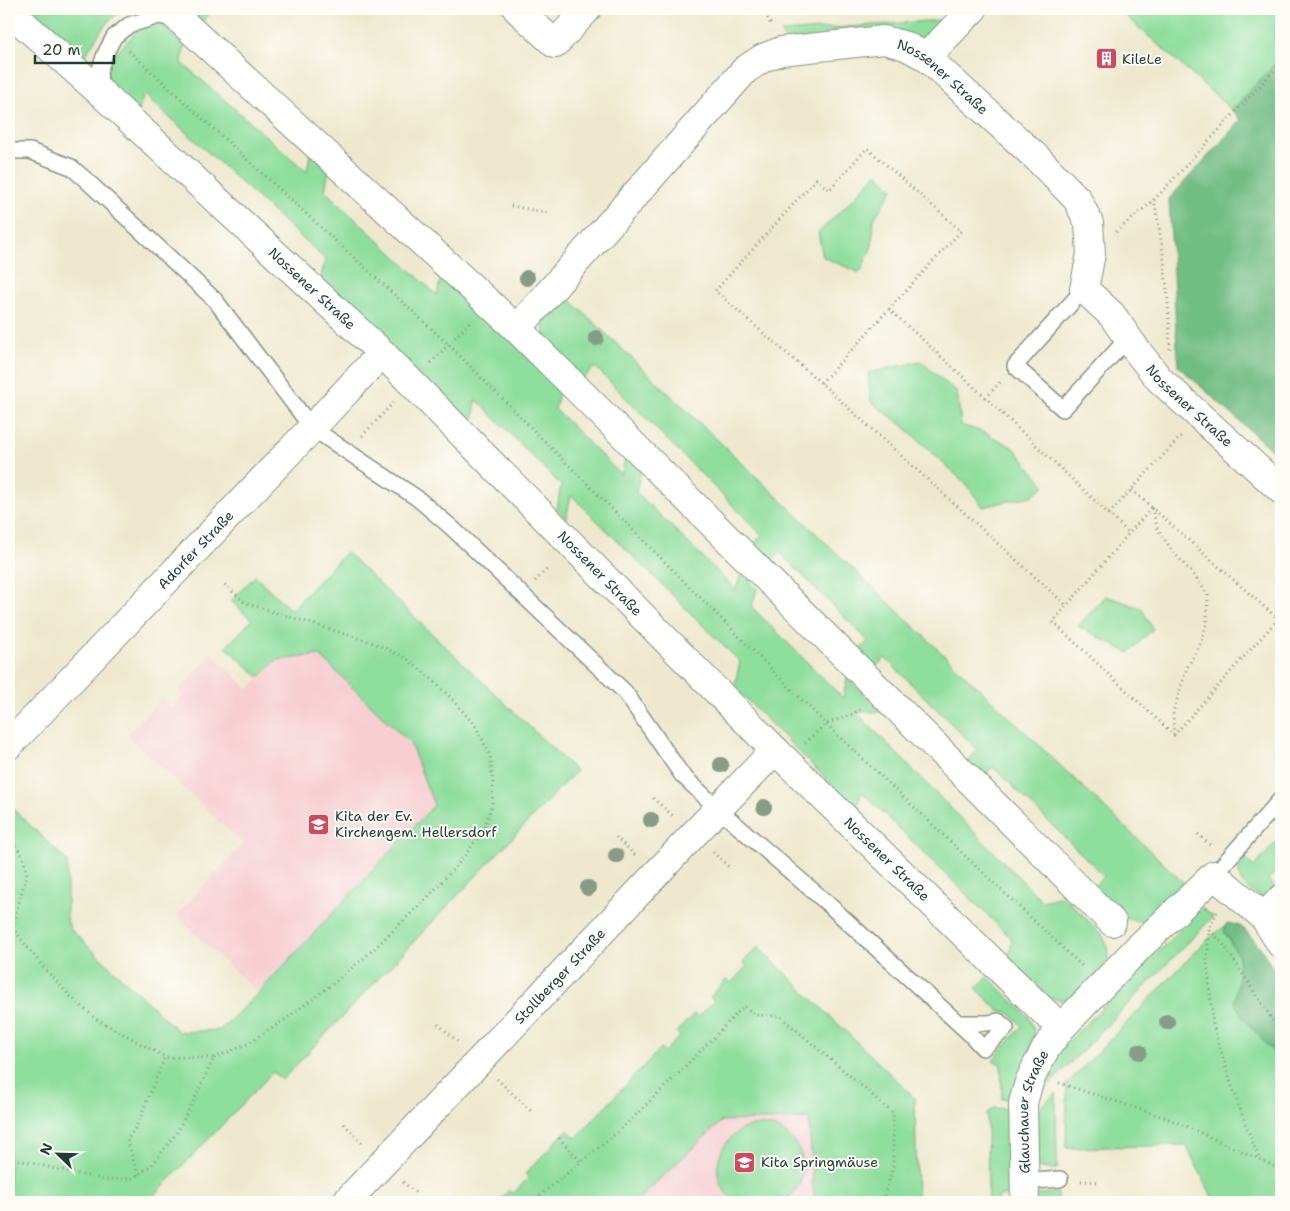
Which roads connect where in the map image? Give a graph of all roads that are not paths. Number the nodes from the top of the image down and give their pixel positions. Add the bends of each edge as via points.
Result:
1 (517, 9) edge
2 (587, 9) edge
3 (973, 9) edge
4 (9, 11) edge
5 (176, 15) edge
6 (926, 57) junction
7 (101, 93) junction
8 (9, 151) edge
9 (1084, 289) junction
10 (517, 329) junction
11 (1128, 338) junction
12 (382, 353) junction
13 (312, 428) junction
14 (1281, 490) edge
15 (9, 745) edge
16 (780, 755) junction
17 (1281, 799) edge
18 (718, 809) junction
19 (1214, 874) junction
20 (1273, 908) edge
21 (1281, 944) edge
22 (1138, 948) junction
23 (958, 1023) dead end
24 (1061, 1028) junction
25 (1060, 1179) dead end
26 (1025, 1192) edge
27 (346, 1202) edge

1 - 2 street via 555,44
3 - 6 street
4 - 7 street, Nossener Straße
5 - 7 lane via 159,16 129,25 114,37 99,72
5 - 10 street
6 - 9 street, Nossener Straße via 1077,199 1089,223 1091,254
6 - 10 street, Nossener Straße via 906,46 884,40 781,51 763,58 745,70
7 - 12 street, Nossener Straße
8 - 13 lane via 30,151 71,167 85,179 215,300
9 - 11 street, Nossener Straße via 1112,315
9 - 11 lane via 1015,366 1063,409
10 - 22 street
11 - 14 street, Nossener Straße via 1160,380
12 - 13 street, Adorfer Straße
12 - 16 street, Nossener Straße
13 - 15 street, Adorfer Straße
13 - 18 lane via 417,498 451,527 625,692 682,775
16 - 18 street, Stollberger Straße
16 - 24 street, Nossener Straße
17 - 19 lane
18 - 23 lane
18 - 27 street, Stollberger Straße
19 - 20 street
19 - 22 street
20 - 21 street
22 - 24 street
24 - 26 street, Glauchauer Straße via 1036,1067 1023,1103
25 - 26 lane

